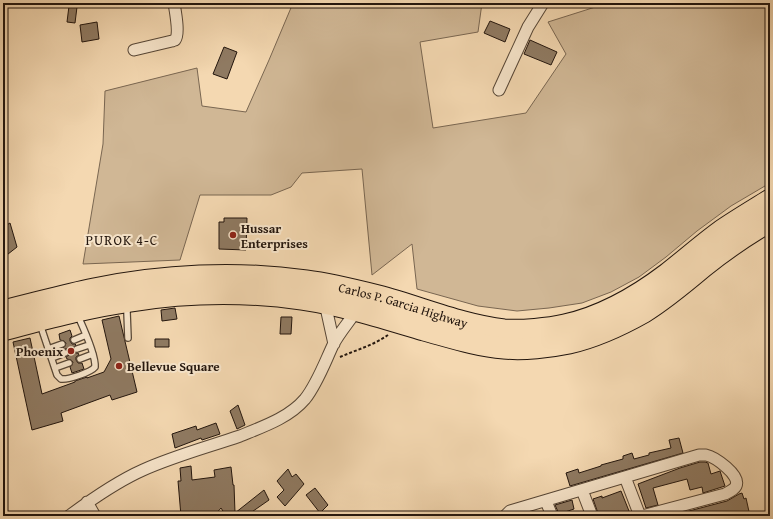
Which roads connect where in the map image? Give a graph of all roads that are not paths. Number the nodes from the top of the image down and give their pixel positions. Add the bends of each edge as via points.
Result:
1 (174, 3) edge
2 (543, 3) edge
3 (134, 50) dead end
4 (498, 90) dead end
5 (770, 200) edge
6 (770, 221) edge
7 (327, 294) junction
8 (128, 301) junction
9 (359, 301) junction
10 (3, 311) edge
11 (36, 312) junction
12 (76, 312) junction
13 (3, 330) edge
14 (86, 335) junction
15 (128, 338) dead end
16 (74, 340) dead end
17 (62, 344) dead end
18 (334, 344) junction
19 (89, 345) junction
20 (48, 349) junction
21 (77, 349) dead end
22 (65, 353) dead end
23 (93, 354) junction
24 (52, 358) junction
25 (80, 358) dead end
26 (68, 363) dead end
27 (55, 368) junction
28 (625, 477) junction
29 (582, 490) junction
30 (546, 501) junction
31 (87, 502) junction
32 (69, 516) edge
33 (95, 516) edge
34 (505, 516) edge
35 (552, 516) edge
36 (592, 516) edge
37 (641, 516) edge

1 - 3 street via 177,29 175,39
2 - 4 street via 528,27
5 - 9 highway, Carlos P. Garcia Highway via 722,230 638,295 589,318 566,325 506,330 462,322 378,296
6 - 9 highway, Carlos P. Garcia Highway via 730,246 645,311 618,325 569,343 505,348 483,345 397,321
7 - 8 highway, Carlos P. Garcia Highway via 303,299 244,294
7 - 9 highway, Carlos P. Garcia Highway
7 - 11 highway, Carlos P. Garcia Highway via 306,281 274,277 178,277 96,288
7 - 18 street
8 - 12 highway, Carlos P. Garcia Highway
8 - 15 lane
9 - 18 street
10 - 11 highway, Carlos P. Garcia Highway
11 - 12 highway, Carlos P. Garcia Highway
11 - 13 highway, Carlos P. Garcia Highway
11 - 20 lane
12 - 14 lane
14 - 16 lane
14 - 19 lane
17 - 20 lane
18 - 31 street via 305,399 284,416 250,432 144,469
19 - 21 lane
19 - 23 lane
20 - 24 lane
22 - 24 lane
23 - 25 lane
23 - 27 lane via 96,364 94,369 79,375 61,379
24 - 27 lane
26 - 27 lane
28 - 29 street
28 - 37 street
28 - 37 street via 699,455 713,458 735,477 736,486 725,494
29 - 30 street
29 - 36 street
30 - 34 street via 510,511
30 - 35 street
31 - 32 street
31 - 33 street

